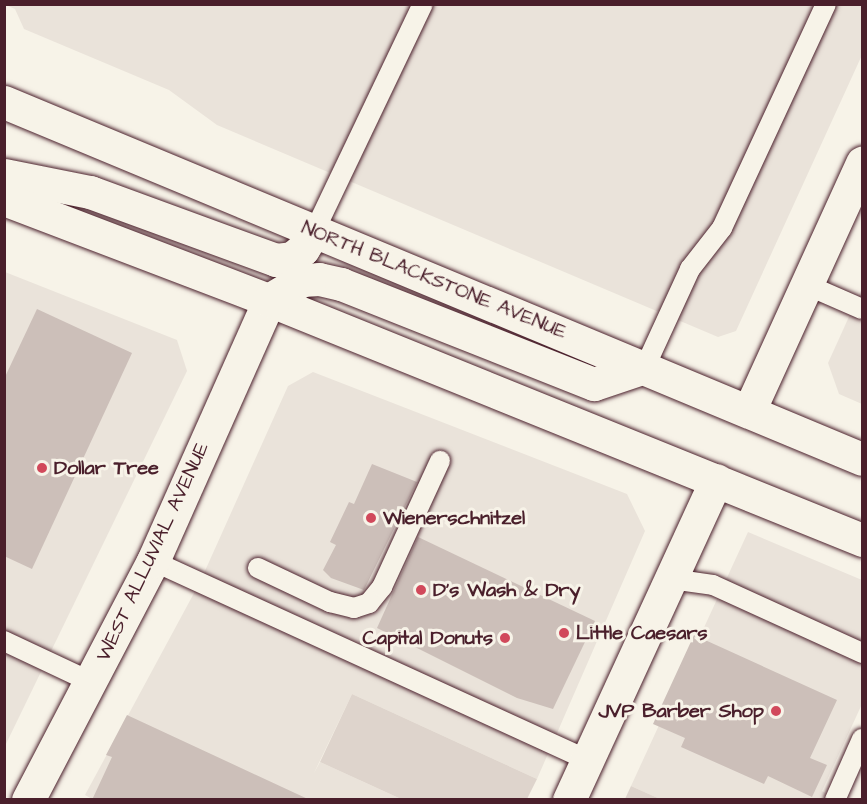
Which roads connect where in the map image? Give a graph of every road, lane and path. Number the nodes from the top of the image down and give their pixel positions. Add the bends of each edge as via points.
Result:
1 (423, 4) edge
2 (826, 4) edge
3 (4, 102) edge
4 (862, 163) edge
5 (4, 175) edge
6 (4, 199) edge
7 (315, 230) junction
8 (807, 285) junction
9 (269, 300) junction
10 (862, 309) edge
11 (645, 367) junction
12 (749, 411) junction
13 (862, 459) edge
14 (440, 461) dead end
15 (716, 480) junction
16 (862, 540) edge
17 (153, 561) junction
18 (258, 568) dead end
19 (671, 579) junction
20 (4, 641) edge
21 (862, 653) edge
22 (91, 682) junction
23 (862, 739) edge
24 (587, 760) junction
25 (28, 800) edge
26 (569, 800) edge
27 (835, 800) edge

1 - 7 lane
2 - 11 lane via 722,228 690,269
3 - 7 main road, NORTH BLACKSTONE AVENUE
4 - 8 main road
5 - 7 main road via 90,192 276,260 292,258
6 - 9 main road
7 - 11 main road, NORTH BLACKSTONE AVENUE
8 - 10 lane
8 - 12 main road
9 - 11 main road via 302,280 319,279 341,284 594,384
9 - 15 main road
9 - 17 main road, WEST ALLUVIAL AVENUE
11 - 12 main road, NORTH BLACKSTONE AVENUE
12 - 13 main road, NORTH BLACKSTONE AVENUE
14 - 18 lane via 382,587 369,603 354,608 330,602
15 - 16 main road
15 - 19 main road
17 - 22 main road, WEST ALLUVIAL AVENUE
17 - 24 lane
19 - 21 lane via 713,585
19 - 24 main road
20 - 22 lane
22 - 25 main road, WEST ALLUVIAL AVENUE
23 - 27 lane
24 - 26 main road

